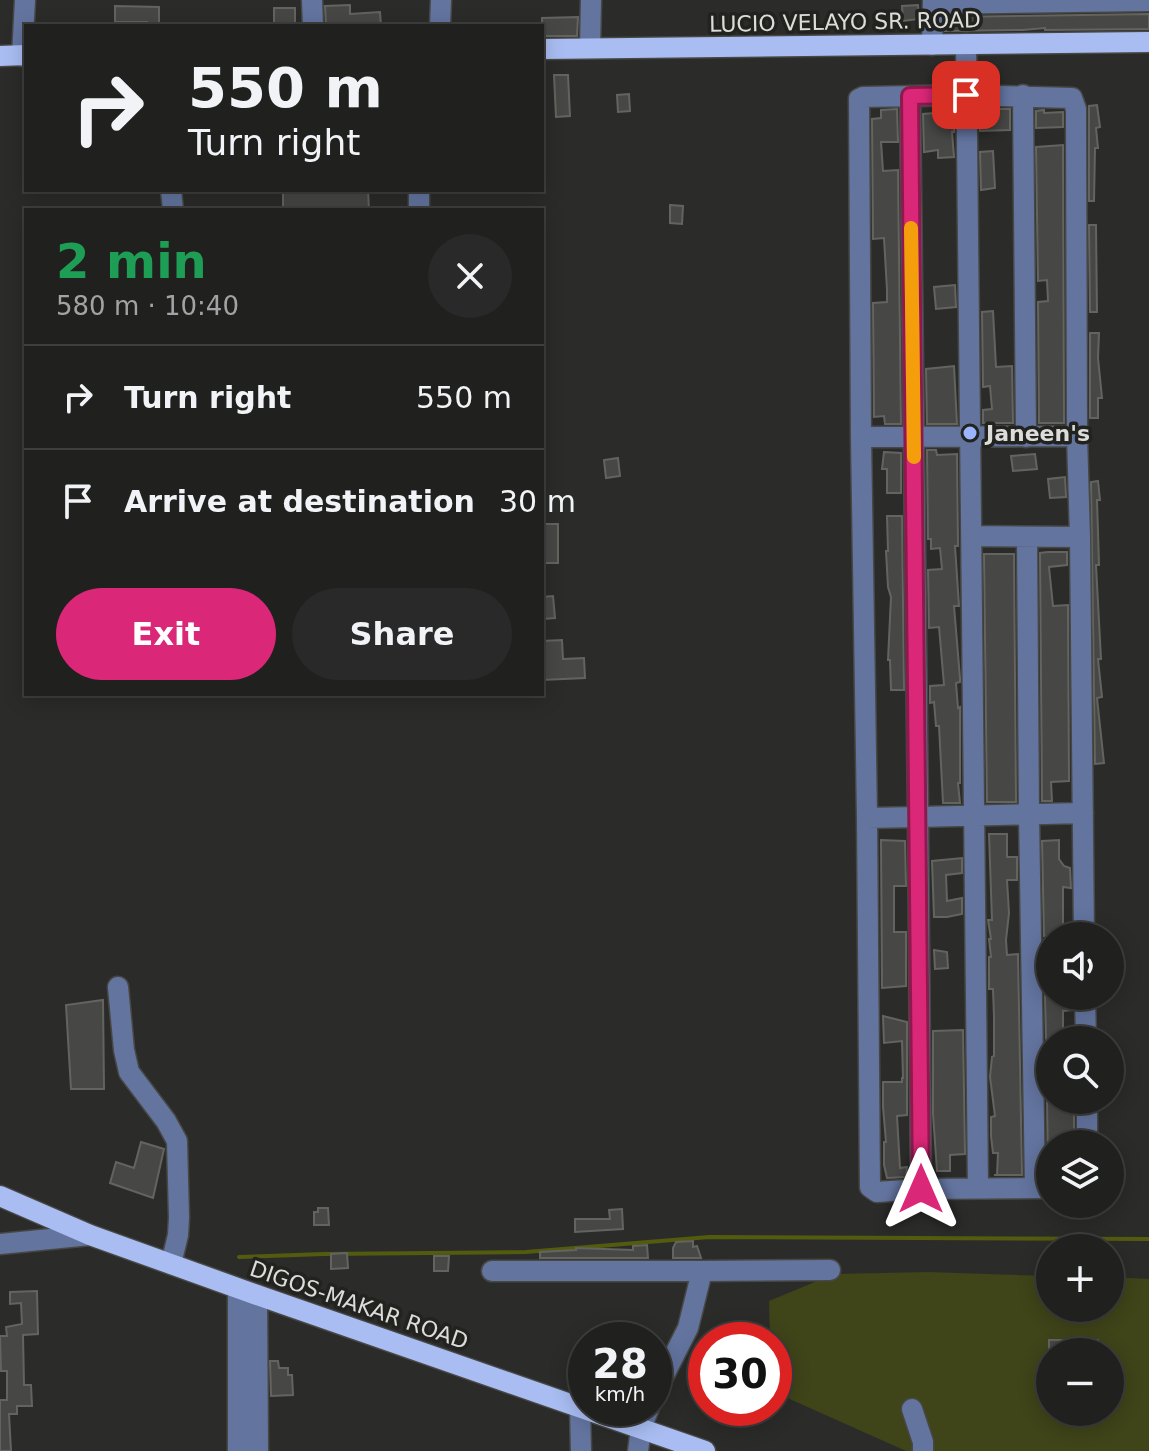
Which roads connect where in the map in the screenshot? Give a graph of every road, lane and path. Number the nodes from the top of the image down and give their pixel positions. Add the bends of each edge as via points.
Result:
1 (25, 0) edge
2 (312, 0) edge
3 (441, 0) edge
4 (591, 0) edge
5 (1118, 1) edge
6 (1149, 1) edge
7 (933, 2) edge
8 (989, 2) edge
9 (25, 24) edge
10 (313, 24) edge
11 (440, 24) edge
12 (1149, 42) edge
13 (966, 44) junction
14 (932, 45) junction
15 (590, 48) junction
16 (544, 49) edge
17 (0, 56) edge
18 (24, 56) edge
19 (966, 95) junction
20 (1023, 95) junction
21 (910, 96) junction
22 (1077, 436) junction
23 (861, 437) junction
24 (913, 437) junction
25 (971, 437) junction
26 (1026, 437) junction
27 (972, 536) junction
28 (1027, 537) junction
29 (1080, 537) junction
30 (1083, 813) junction
31 (1029, 814) junction
32 (974, 816) junction
33 (918, 817) junction
34 (867, 818) junction
35 (1084, 922) edge
36 (118, 987) dead end
37 (1041, 1130) edge
38 (978, 1188) junction
39 (1036, 1188) edge
40 (921, 1189) junction
41 (0, 1196) edge
42 (90, 1235) junction
43 (0, 1244) edge
44 (171, 1264) junction
45 (830, 1270) dead end
46 (492, 1271) dead end
47 (702, 1271) junction
48 (248, 1292) junction
49 (672, 1360) edge
50 (568, 1403) edge
51 (912, 1409) dead end
52 (580, 1426) edge
53 (635, 1426) junction
54 (238, 1451) edge
55 (258, 1451) edge
56 (581, 1451) edge
57 (626, 1451) edge
58 (638, 1451) edge
59 (705, 1451) edge
60 (923, 1451) edge

1 - 9 street
2 - 10 street
3 - 11 street
4 - 15 street
5 - 6 street
5 - 8 street
7 - 8 street
7 - 14 street
12 - 13 main road, LUCIO VELAYO SR. ROAD
13 - 14 main road, LUCIO VELAYO SR. ROAD
13 - 19 street
14 - 15 main road, LUCIO VELAYO SR. ROAD
15 - 16 main road, LUCIO VELAYO SR. ROAD
17 - 18 main road
19 - 20 street
19 - 21 street
19 - 25 street
20 - 22 street via 1069,97 1075,104
20 - 26 street
21 - 23 street via 863,97 858,102
21 - 24 street
22 - 26 street
22 - 29 street
23 - 24 street
23 - 34 street
24 - 25 street
24 - 33 street
25 - 26 street
25 - 27 street
27 - 28 street
27 - 32 street
28 - 29 street
28 - 31 street
29 - 30 street
30 - 31 street
30 - 35 street
31 - 32 street
31 - 37 street
32 - 33 street
32 - 38 street
33 - 34 street
33 - 40 street
34 - 40 street via 870,1187 877,1192
36 - 44 street via 129,1072 177,1141 179,1218
38 - 39 street
38 - 40 street
41 - 42 main road, DIGOS-MAKAR ROAD
42 - 43 street
42 - 44 main road, DIGOS-MAKAR ROAD
44 - 48 main road, DIGOS-MAKAR ROAD
45 - 47 street
46 - 47 street
47 - 49 street via 688,1328
48 - 50 main road, DIGOS-MAKAR ROAD
48 - 54 street
48 - 55 street
51 - 60 street
52 - 56 street
53 - 57 street
53 - 58 street
53 - 59 main road, DIGOS-MAKAR ROAD

